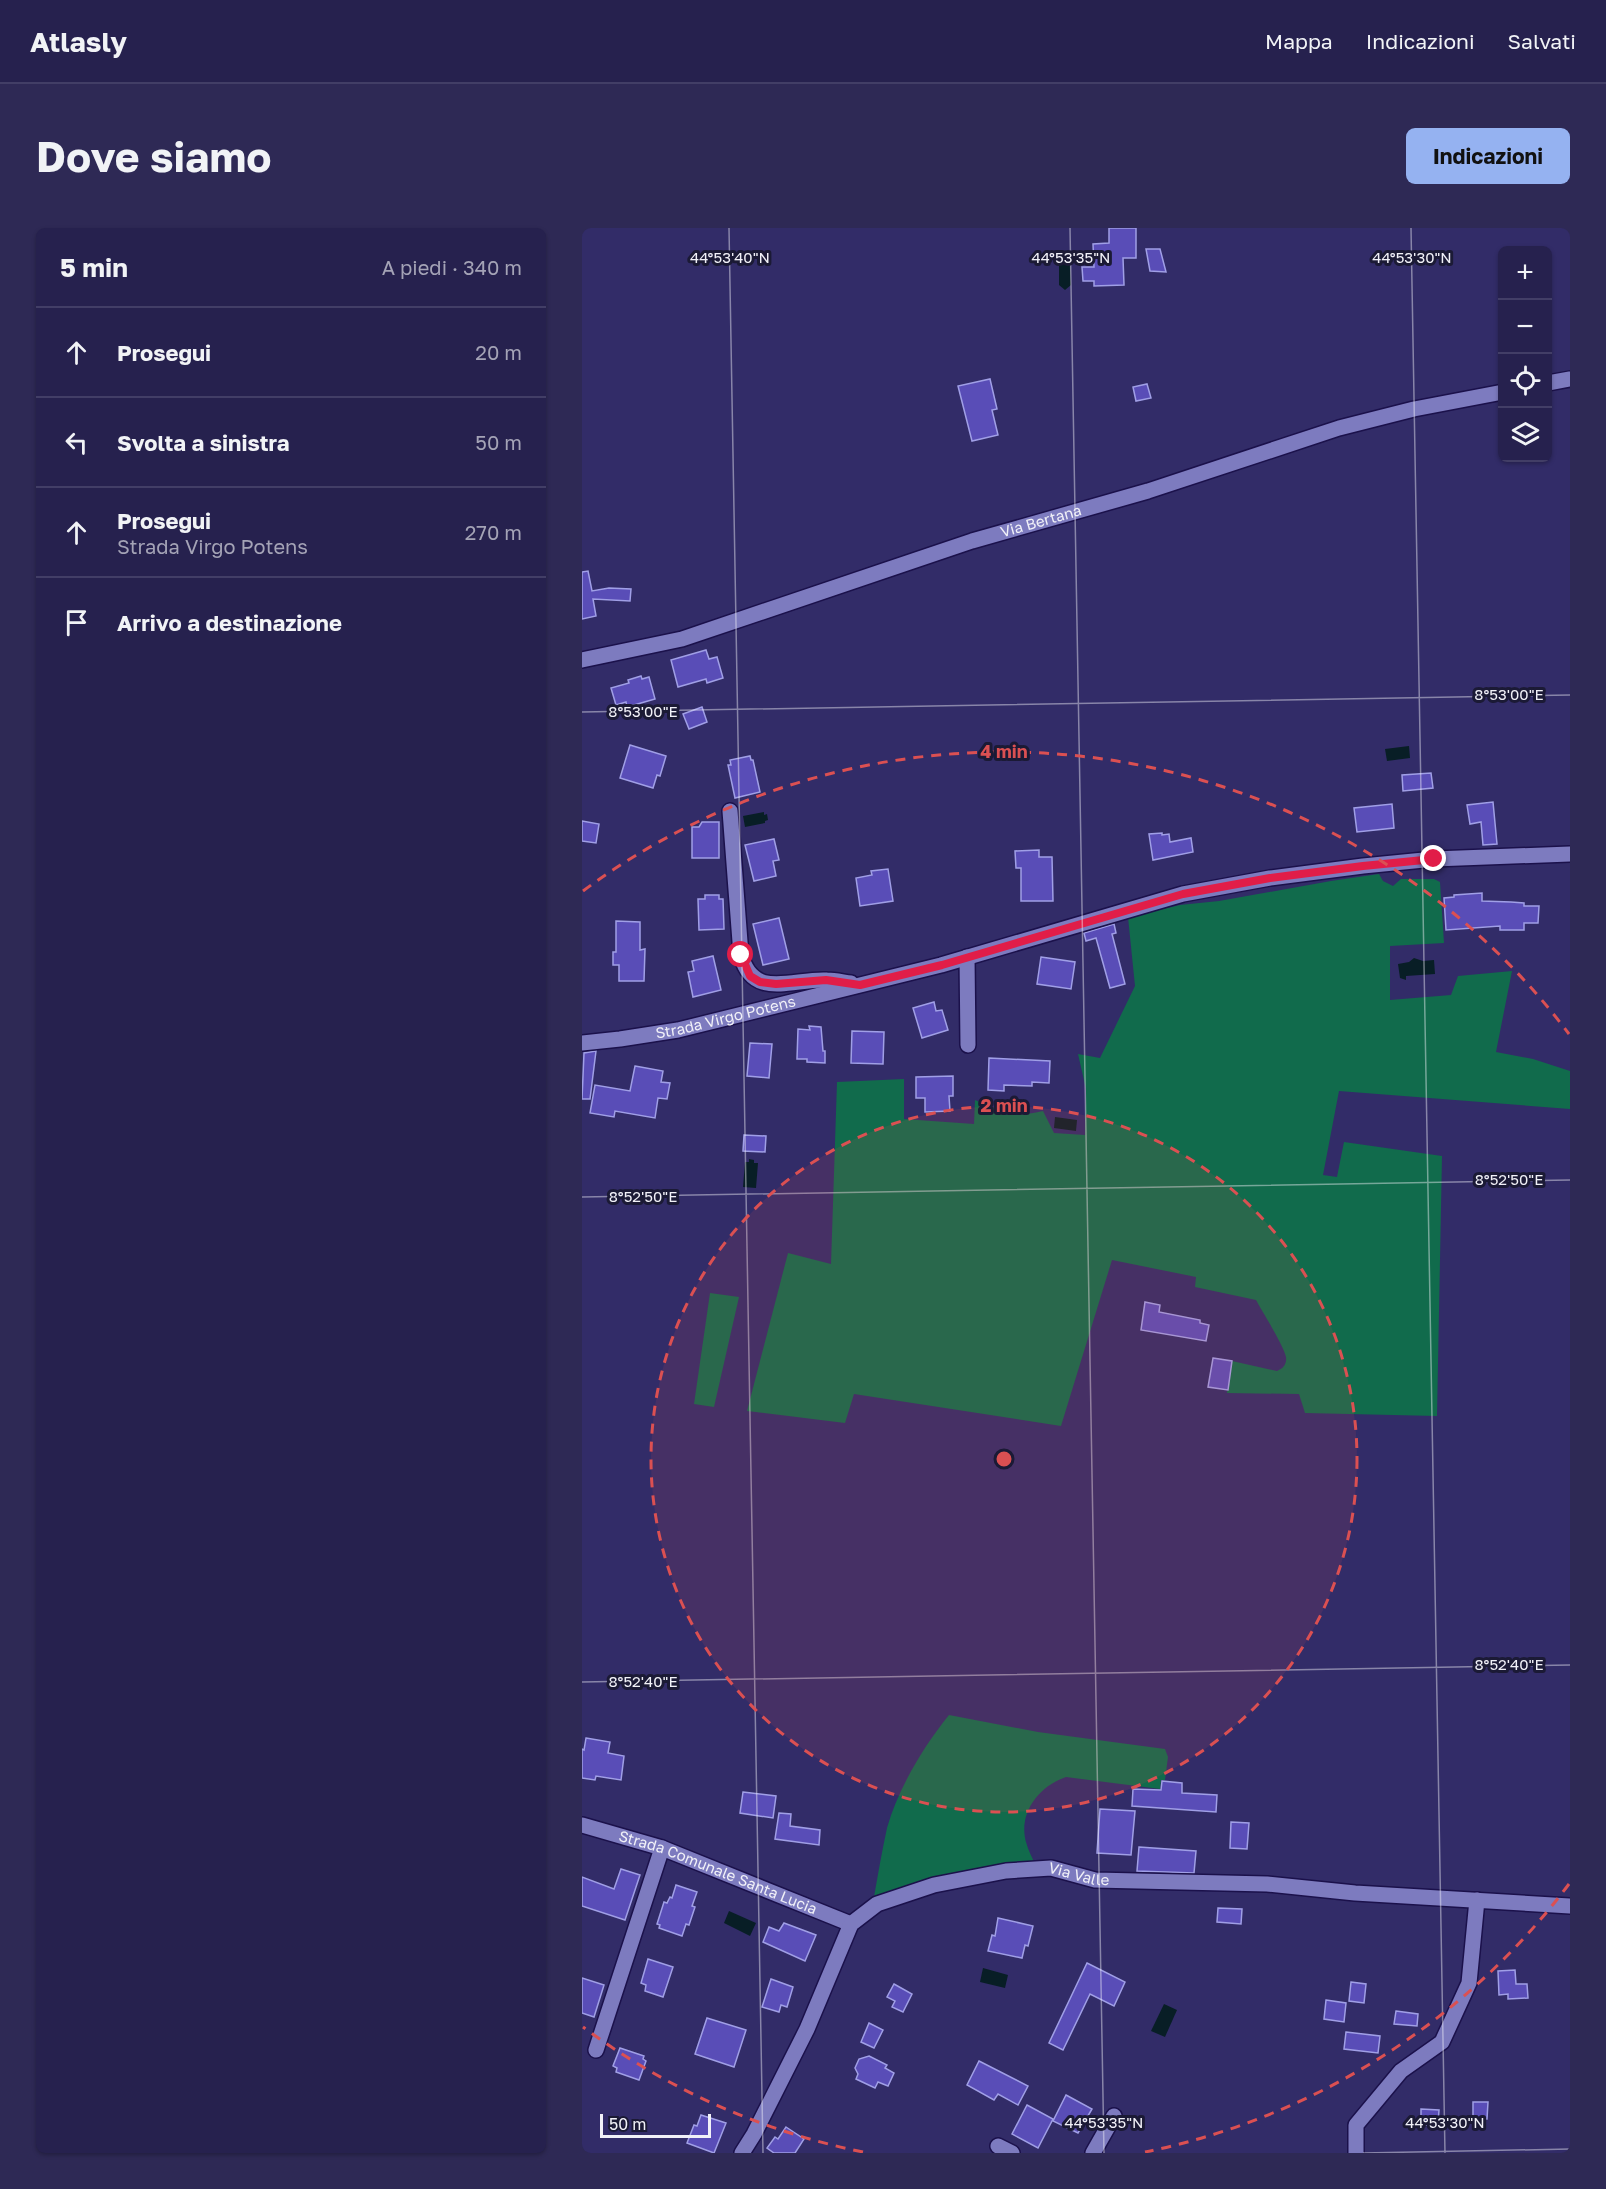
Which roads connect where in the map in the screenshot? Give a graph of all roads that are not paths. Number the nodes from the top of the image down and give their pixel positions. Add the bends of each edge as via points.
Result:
1 (1570, 379) edge
2 (1552, 382) edge
3 (1498, 393) edge
4 (582, 660) edge
5 (730, 812) dead end
6 (1570, 854) edge
7 (967, 957) junction
8 (860, 985) junction
9 (582, 1043) edge
10 (968, 1045) dead end
11 (582, 1825) edge
12 (662, 1848) junction
13 (1477, 1900) junction
14 (1570, 1906) edge
15 (851, 1924) junction
16 (596, 2050) dead end
17 (1114, 2116) dead end
18 (742, 2153) edge
19 (1093, 2153) edge
20 (1356, 2153) edge

1 - 2 street
3 - 4 street, Via Bertana via 1339,428 1148,491 972,541 682,639
5 - 8 street via 741,955 750,976 768,984 826,980
6 - 7 street, Strada Virgo Potens via 1434,859 1270,878 1173,896
7 - 8 street, Strada Virgo Potens
7 - 10 street
8 - 9 street, Strada Virgo Potens via 678,1030
11 - 12 street, Strada Comunale Santa Lucia
12 - 15 street, Strada Comunale Santa Lucia
12 - 16 street
13 - 14 street, Via Valle
13 - 15 street, Via Valle via 1267,1884 1095,1880 1051,1868 1006,1871 934,1885 877,1904
13 - 20 street via 1468,1983 1442,2042 1401,2071 1356,2125
15 - 18 street, Via Valle via 807,2029
17 - 19 street

